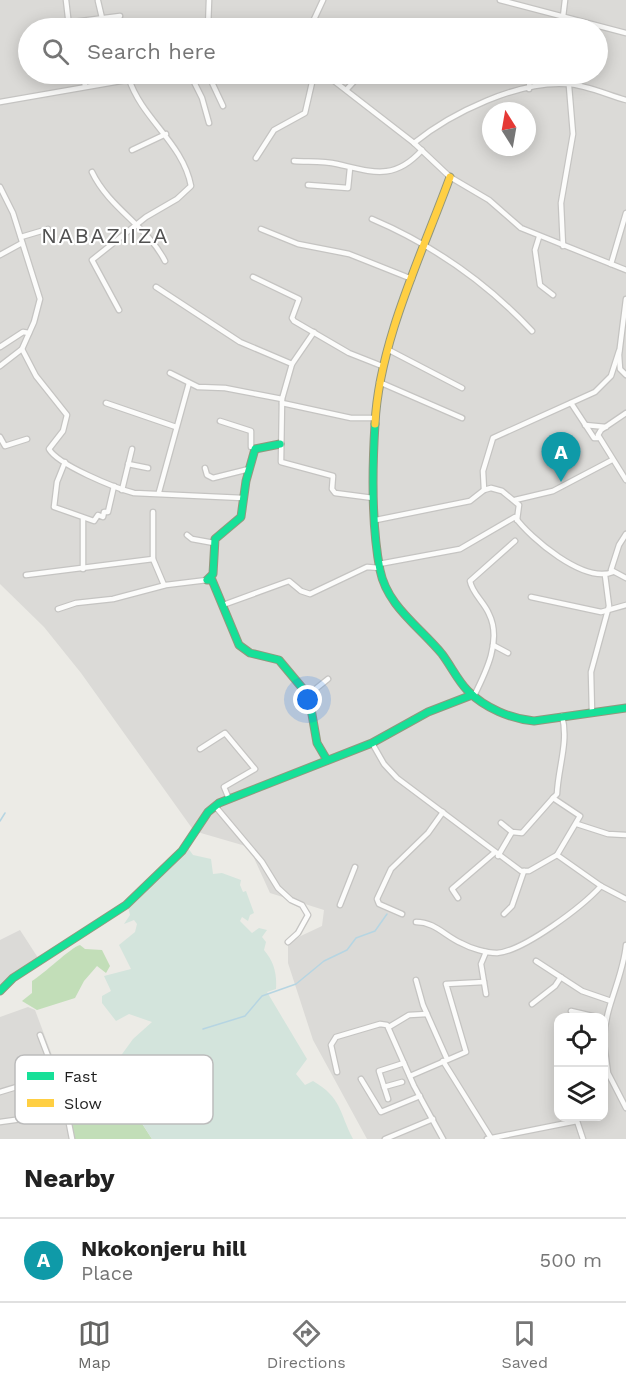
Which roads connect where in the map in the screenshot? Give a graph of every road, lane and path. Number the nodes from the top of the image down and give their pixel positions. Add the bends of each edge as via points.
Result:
1 (66, 0) edge
2 (209, 0) edge
3 (319, 0) edge
4 (500, 0) edge
5 (565, 0) edge
6 (99, 1) edge
7 (322, 3) edge
8 (120, 16) dead end
9 (563, 17) joint
10 (69, 18) edge
11 (102, 18) joint
12 (208, 18) edge
13 (315, 18) edge
14 (608, 30) edge
15 (626, 33) edge
16 (98, 84) edge
17 (131, 84) edge
18 (195, 84) edge
19 (212, 84) edge
20 (312, 84) edge
21 (340, 84) edge
22 (351, 84) edge
23 (529, 84) edge
24 (568, 84) junction
25 (85, 86) joint
26 (529, 88) junction
27 (347, 89) junction
28 (626, 100) edge
29 (0, 102) edge
30 (222, 106) dead end
31 (209, 123) dead end
32 (165, 134) junction
33 (414, 143) junction
34 (132, 150) dead end
35 (422, 150) junction
36 (256, 158) dead end
37 (294, 161) dead end
38 (350, 168) junction
39 (92, 172) dead end
40 (450, 177) junction
41 (308, 184) dead end
42 (0, 187) edge
43 (626, 213) edge
44 (372, 219) dead end
45 (136, 225) junction
46 (48, 229) dead end
47 (261, 229) dead end
48 (539, 237) junction
49 (21, 240) junction
50 (424, 243) junction
51 (563, 246) junction
52 (0, 255) edge
53 (165, 261) dead end
54 (611, 264) junction
55 (626, 270) edge
56 (253, 277) dead end
57 (412, 279) junction
58 (156, 287) dead end
59 (553, 295) dead end
60 (626, 299) edge
61 (119, 310) dead end
62 (314, 332) junction
63 (532, 332) dead end
64 (29, 333) junction
65 (0, 347) edge
66 (22, 349) junction
67 (387, 349) junction
68 (619, 351) junction
69 (292, 364) junction
70 (0, 366) edge
71 (382, 366) junction
72 (170, 373) dead end
73 (626, 375) edge
74 (379, 382) junction
75 (189, 383) junction
76 (462, 388) dead end
77 (282, 401) junction
78 (106, 403) dead end
79 (571, 403) junction
80 (626, 413) edge
81 (374, 418) junction
82 (462, 418) dead end
83 (220, 421) dead end
84 (585, 424) junction
85 (606, 426) junction
86 (176, 427) junction
87 (0, 437) edge
88 (598, 438) junction
89 (27, 439) dead end
90 (280, 444) junction
91 (251, 447) dead end
92 (132, 449) dead end
93 (612, 460) junction
94 (65, 462) junction
95 (128, 464) junction
96 (148, 468) dead end
97 (205, 468) dead end
98 (249, 469) junction
99 (626, 480) edge
100 (114, 486) junction
101 (122, 490) junction
102 (484, 490) junction
103 (159, 492) junction
104 (243, 498) junction
105 (373, 498) junction
106 (515, 500) junction
107 (153, 512) dead end
108 (83, 519) junction
109 (376, 520) junction
110 (517, 520) junction
111 (626, 534) edge
112 (187, 536) dead end
113 (515, 541) dead end
114 (214, 543) junction
115 (153, 559) junction
116 (380, 566) junction
117 (83, 569) junction
118 (613, 572) junction
119 (26, 575) dead end
120 (605, 575) junction
121 (626, 578) edge
122 (207, 580) junction
123 (164, 585) junction
124 (531, 597) dead end
125 (626, 604) edge
126 (223, 605) junction
127 (58, 609) dead end
128 (608, 612) junction
129 (493, 645) junction
130 (508, 653) dead end
131 (328, 679) dead end
132 (308, 695) junction
133 (473, 695) junction
134 (626, 708) edge
135 (592, 713) junction
136 (562, 716) junction
137 (372, 744) junction
138 (200, 749) dead end
139 (327, 760) junction
140 (553, 798) junction
141 (229, 799) junction
142 (215, 806) junction
143 (443, 812) junction
144 (501, 823) dead end
145 (577, 824) junction
146 (512, 832) junction
147 (626, 835) edge
148 (496, 854) junction
149 (557, 855) junction
150 (355, 867) dead end
151 (524, 872) junction
152 (601, 886) junction
153 (458, 898) dead end
154 (626, 899) edge
155 (340, 905) dead end
156 (402, 914) dead end
157 (504, 914) dead end
158 (416, 922) dead end
159 (288, 942) dead end
160 (626, 945) edge
161 (486, 952) junction
162 (626, 953) edge
163 (536, 961) dead end
164 (561, 976) junction
165 (416, 980) dead end
166 (483, 982) junction
167 (0, 990) edge
168 (486, 994) dead end
169 (611, 1000) junction
170 (532, 1004) dead end
171 (571, 1011) dead end
172 (580, 1013) edge
173 (605, 1013) edge
174 (427, 1014) junction
175 (389, 1027) junction
176 (40, 1035) dead end
177 (48, 1055) edge
178 (445, 1060) junction
179 (404, 1063) junction
180 (337, 1072) dead end
181 (410, 1076) junction
182 (608, 1077) edge
183 (361, 1079) dead end
184 (402, 1082) dead end
185 (15, 1087) edge
186 (384, 1087) junction
187 (0, 1092) edge
188 (420, 1096) junction
189 (388, 1099) dead end
190 (626, 1108) edge
191 (433, 1119) junction
192 (15, 1120) edge
193 (0, 1122) edge
194 (69, 1124) edge
195 (489, 1138) edge
196 (72, 1139) edge
197 (385, 1139) edge
198 (443, 1139) edge
199 (583, 1139) edge

1 - 10 street
2 - 12 street
3 - 7 street
4 - 9 street
5 - 9 street
6 - 11 street
7 - 13 street
8 - 11 street
14 - 15 street
16 - 25 street
17 - 32 street
18 - 31 street
19 - 30 street
20 - 36 street via 305,113 274,130
21 - 27 street
22 - 27 street
23 - 26 street
24 - 26 street
24 - 28 street
24 - 51 street via 573,130 561,203
25 - 29 street
26 - 33 street via 452,115
27 - 33 street
32 - 34 street
32 - 45 street via 186,170 190,188
33 - 35 street
35 - 38 street via 408,166 394,170
35 - 40 street
37 - 38 street
38 - 41 street via 349,188
39 - 45 street via 107,197
40 - 48 street
40 - 50 street
42 - 49 street
43 - 54 street
44 - 50 street
45 - 53 street
45 - 61 street via 92,260
46 - 49 street
47 - 57 street via 298,244 349,254
48 - 51 street
48 - 59 street via 535,250 540,285
49 - 52 street
49 - 64 street via 40,299
50 - 57 street
50 - 63 street via 493,295
51 - 54 street
54 - 55 street
56 - 62 street via 299,298 293,319
57 - 67 street
58 - 69 street via 240,342
60 - 68 street
62 - 69 street
62 - 71 street via 349,353
64 - 65 street
64 - 66 street
66 - 70 street
66 - 94 street via 36,376 66,415 63,431 49,450
67 - 71 street
67 - 76 street
68 - 73 street via 620,369
68 - 79 street via 607,382
69 - 77 street
71 - 74 street
72 - 75 street
74 - 81 street
74 - 82 street
75 - 77 street
75 - 86 street
77 - 81 street via 351,418
77 - 90 street
78 - 86 street
79 - 84 street
79 - 102 street via 493,438 483,471
80 - 85 street
81 - 105 street
83 - 91 street via 251,431
84 - 85 street
84 - 88 street
85 - 88 street
86 - 103 street
87 - 89 street via 5,446
88 - 93 street
90 - 98 street via 255,449
90 - 105 street via 282,463 333,476 335,493
92 - 95 street
93 - 99 street
93 - 106 street via 554,491
94 - 100 street
94 - 108 street via 57,482 54,507
95 - 96 street
95 - 101 street
97 - 98 street via 213,478
98 - 104 street
100 - 101 street
100 - 108 street via 108,512 94,521
101 - 103 street
102 - 106 street via 497,489
102 - 109 street via 470,501
103 - 104 street
104 - 114 street via 241,517
105 - 109 street
106 - 110 street via 519,505
107 - 115 street
108 - 117 street
109 - 116 street
110 - 116 street via 515,517 459,549
110 - 120 street via 547,549 589,573
111 - 118 street via 611,566
112 - 114 street
113 - 129 street via 470,581 489,613 495,630
114 - 122 street via 213,574
115 - 117 street
115 - 123 street
116 - 126 street via 367,567 310,594 289,581
116 - 133 street via 394,603 441,653
117 - 119 street
118 - 120 street
118 - 121 street
120 - 128 street
122 - 123 street
122 - 126 street via 212,579 216,598
123 - 127 street
124 - 128 street
125 - 128 street
126 - 132 street via 232,637 243,649 285,664
128 - 135 street via 591,672
129 - 130 street
129 - 133 street
131 - 132 street
132 - 139 street via 313,733
133 - 136 street via 495,710 522,720
133 - 137 street via 428,712
134 - 135 street
135 - 136 street
136 - 140 street via 566,728 557,794
137 - 139 street
137 - 143 street via 397,778
138 - 141 street via 225,733 255,769 224,787
139 - 141 street
140 - 145 street via 580,816
140 - 146 street via 524,832
141 - 142 street
142 - 159 street via 262,862 278,888 302,905 308,915
142 - 167 street via 182,850 126,905
143 - 148 street
143 - 156 street via 418,844 391,869 377,899 379,904
144 - 146 street
145 - 147 street
145 - 149 street
146 - 148 street
148 - 151 street
148 - 153 street via 452,889
149 - 151 street
149 - 152 street
150 - 155 street
151 - 157 street via 513,906
152 - 154 street
152 - 161 street via 546,930 506,950
158 - 161 street via 429,923 461,943
160 - 162 street
161 - 166 street via 481,961
162 - 169 street
163 - 164 street
164 - 169 street via 582,991
164 - 170 street via 555,986
165 - 174 street
166 - 168 street
166 - 178 street via 447,983 466,1050
169 - 173 street
171 - 172 street
174 - 175 street via 409,1015
174 - 178 street
175 - 179 street
175 - 180 street via 380,1024 336,1037 331,1046
176 - 177 street
178 - 181 street
178 - 195 street
179 - 181 street
179 - 186 street via 380,1071
181 - 188 street
182 - 190 street
183 - 188 street via 381,1112
184 - 186 street
185 - 187 street
186 - 189 street
188 - 191 street
191 - 197 street
191 - 198 street
192 - 193 street
194 - 196 street
195 - 199 street via 577,1121

